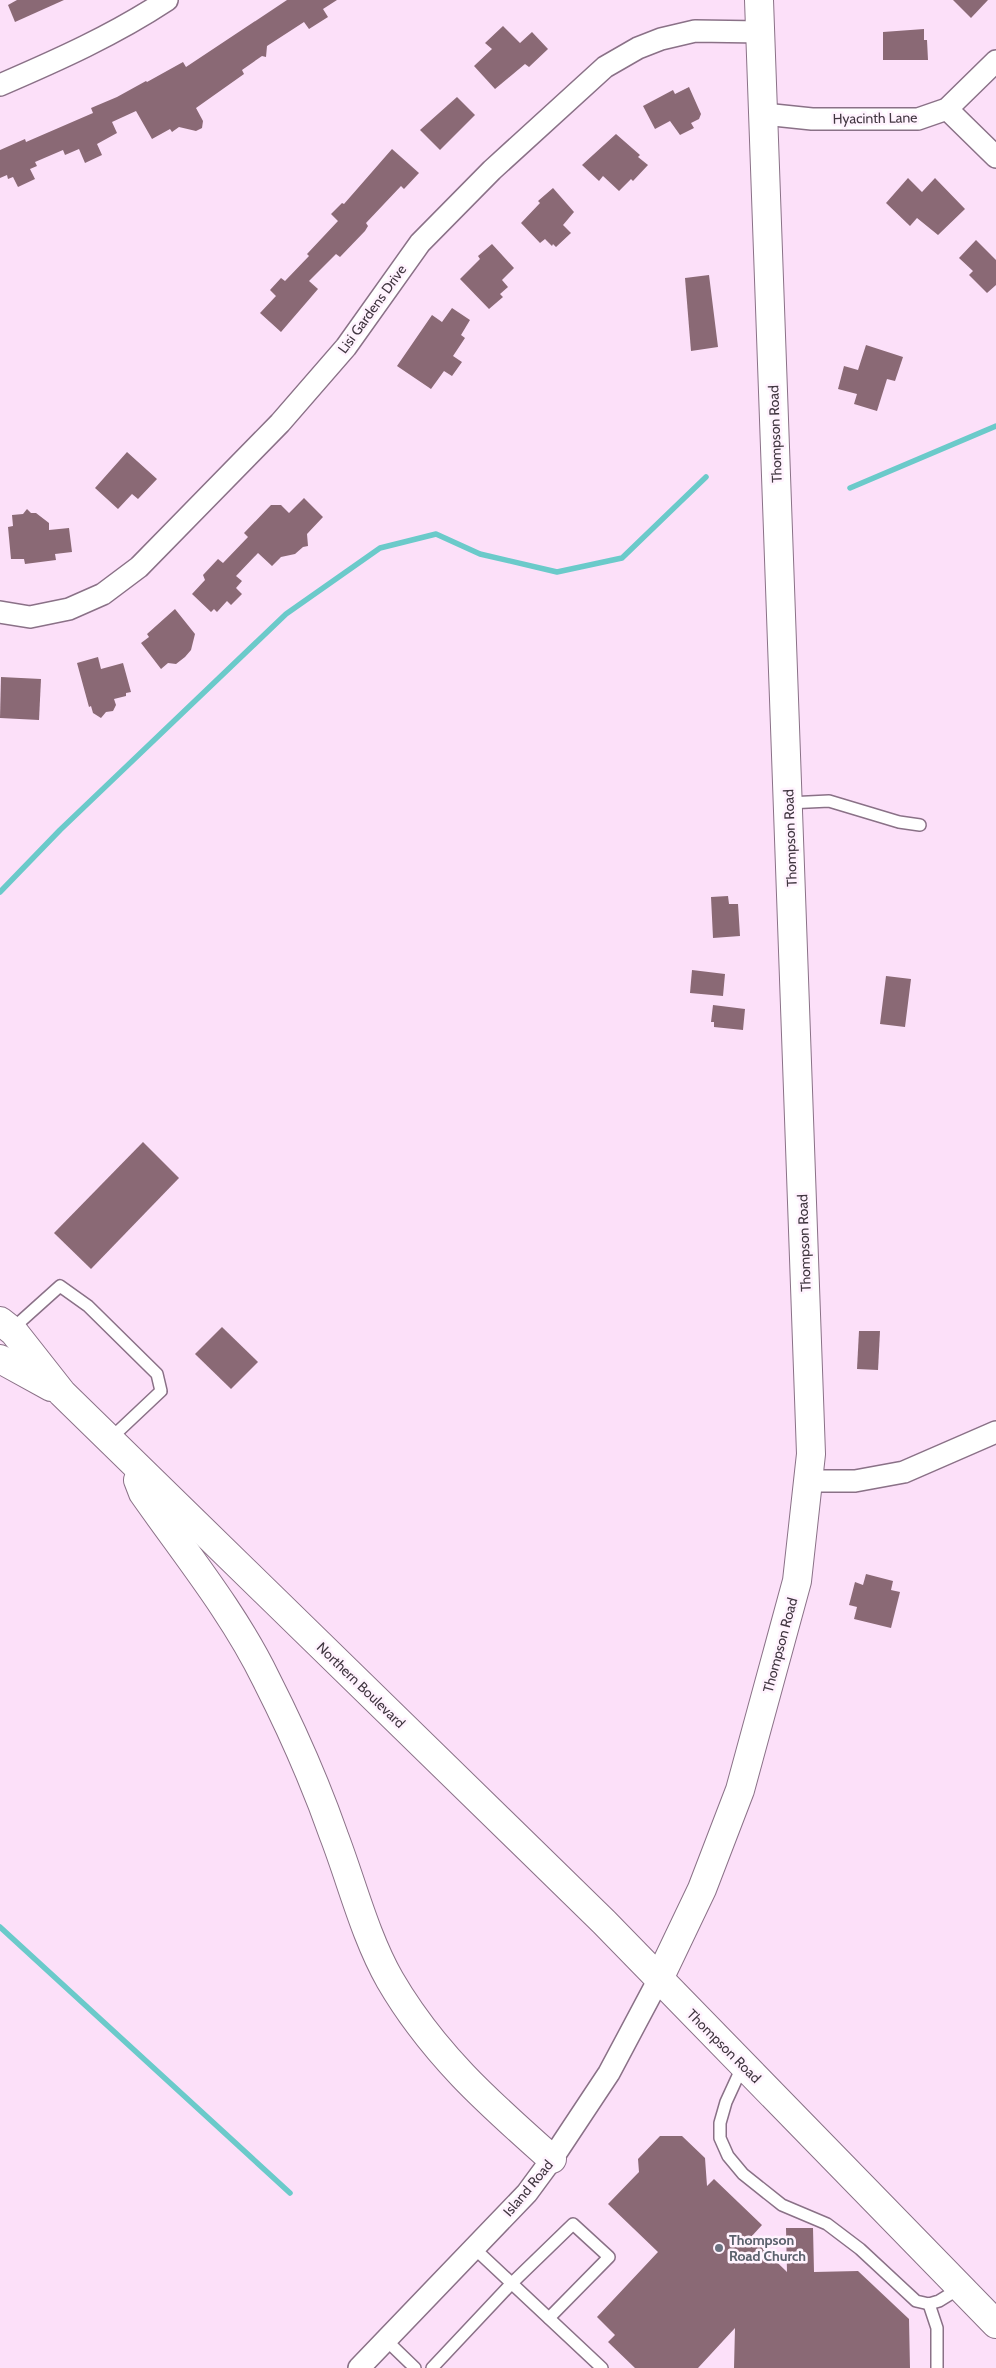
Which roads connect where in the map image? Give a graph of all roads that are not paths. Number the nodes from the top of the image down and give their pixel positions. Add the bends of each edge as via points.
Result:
1 (167, 0) edge
2 (760, 0) edge
3 (762, 32) junction
4 (996, 61) edge
5 (0, 85) edge
6 (947, 109) junction
7 (764, 114) junction
8 (996, 157) edge
9 (0, 612) edge
10 (788, 803) junction
11 (920, 825) dead end
12 (6, 1325) edge
13 (0, 1359) edge
14 (62, 1393) junction
15 (996, 1432) edge
16 (109, 1440) junction
17 (130, 1460) junction
18 (810, 1481) junction
19 (659, 1979) junction
20 (743, 2065) junction
21 (552, 2160) junction
22 (474, 2248) junction
23 (512, 2284) junction
24 (961, 2288) junction
25 (929, 2304) junction
26 (549, 2318) junction
27 (996, 2324) edge
28 (386, 2340) junction
29 (359, 2368) edge
30 (415, 2368) edge
31 (432, 2368) edge
32 (602, 2368) edge
33 (937, 2368) edge

1 - 5 street via 90,46
2 - 3 street, Thompson Road
3 - 7 street, Thompson Road
3 - 9 street, Lisi Gardens Drive via 695,31 638,48 605,67 492,170 420,243 346,347 280,423 140,567 103,594 70,609 30,617
4 - 6 street
6 - 7 street, Hyacinth Lane via 918,119 812,119
6 - 8 street
7 - 10 street, Thompson Road
10 - 11 lane via 829,801
10 - 18 street, Thompson Road via 812,1454
12 - 14 street, Northern Boulevard
12 - 16 lane via 60,1286 88,1306 157,1374 161,1391
13 - 14 street, Northern Boulevard
14 - 16 street, Northern Boulevard
15 - 18 street via 904,1472 855,1481
16 - 17 street, Northern Boulevard
17 - 19 street, Northern Boulevard
17 - 21 street via 143,1493 228,1615 265,1677 303,1758 390,1980 442,2055 475,2090
18 - 19 street, Thompson Road via 797,1581 740,1790 702,1888
19 - 20 street, Thompson Road
19 - 21 street, Island Road via 623,2050
20 - 24 street, Thompson Road
20 - 25 lane via 720,2123 720,2138 728,2156 742,2174 782,2205 827,2224 860,2249 908,2296
21 - 22 street, Island Road via 527,2193
22 - 23 lane
22 - 28 street, Island Road
23 - 26 lane
23 - 26 lane via 573,2224 609,2257
23 - 31 lane
24 - 25 lane
24 - 27 street, Thompson Road
25 - 33 lane via 937,2328
26 - 32 lane
28 - 29 street, Island Road
28 - 30 lane

